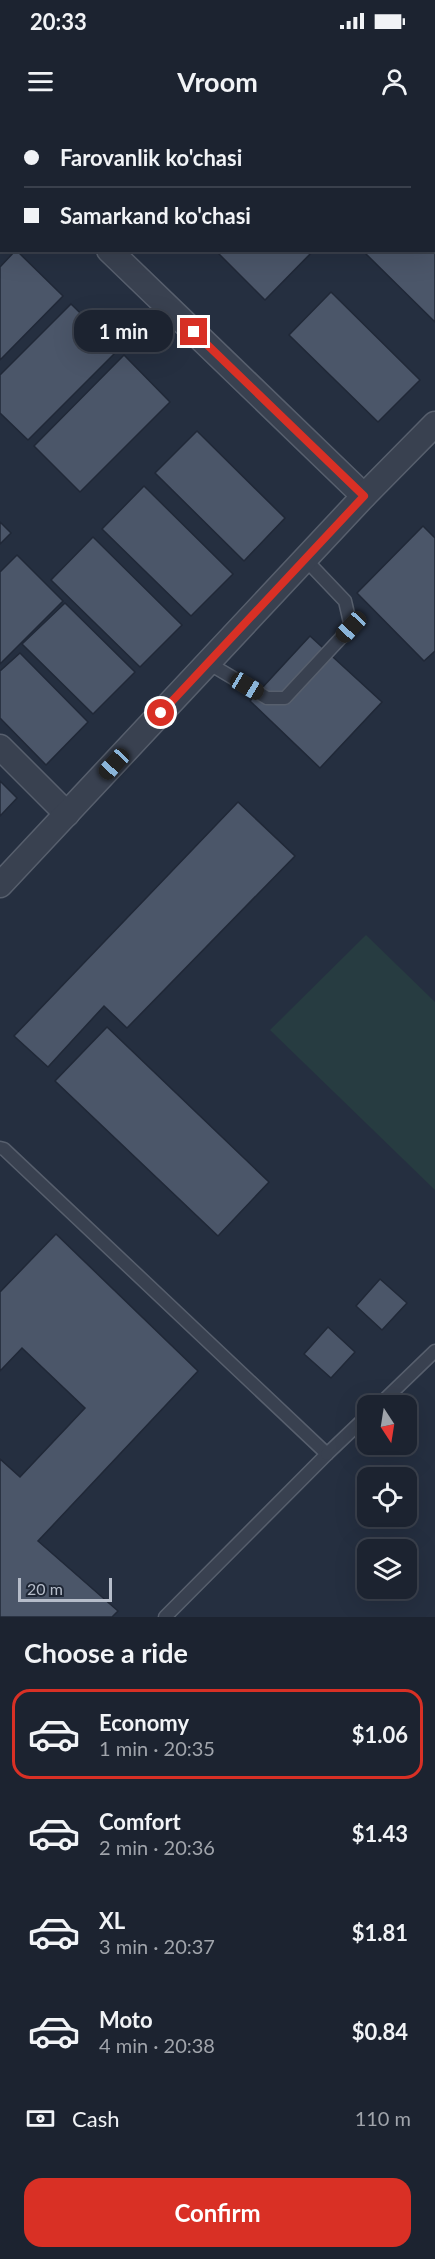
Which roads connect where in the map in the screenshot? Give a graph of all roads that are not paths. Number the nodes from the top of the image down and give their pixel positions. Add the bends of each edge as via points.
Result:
1 (111, 252) edge
2 (435, 424) edge
3 (364, 496) junction
4 (305, 559) junction
5 (208, 663) junction
6 (0, 747) edge
7 (67, 814) junction
8 (0, 885) edge
9 (0, 1148) edge
10 (435, 1351) edge
11 (389, 1395) edge
12 (357, 1425) edge
13 (327, 1454) junction
14 (165, 1617) edge

1 - 3 street
2 - 3 street
3 - 4 street
4 - 5 street
4 - 5 lane via 345,601 351,627 314,667 285,698 267,698
5 - 7 street
6 - 7 street
7 - 8 street
9 - 13 lane
10 - 11 lane
12 - 13 lane
13 - 14 lane

